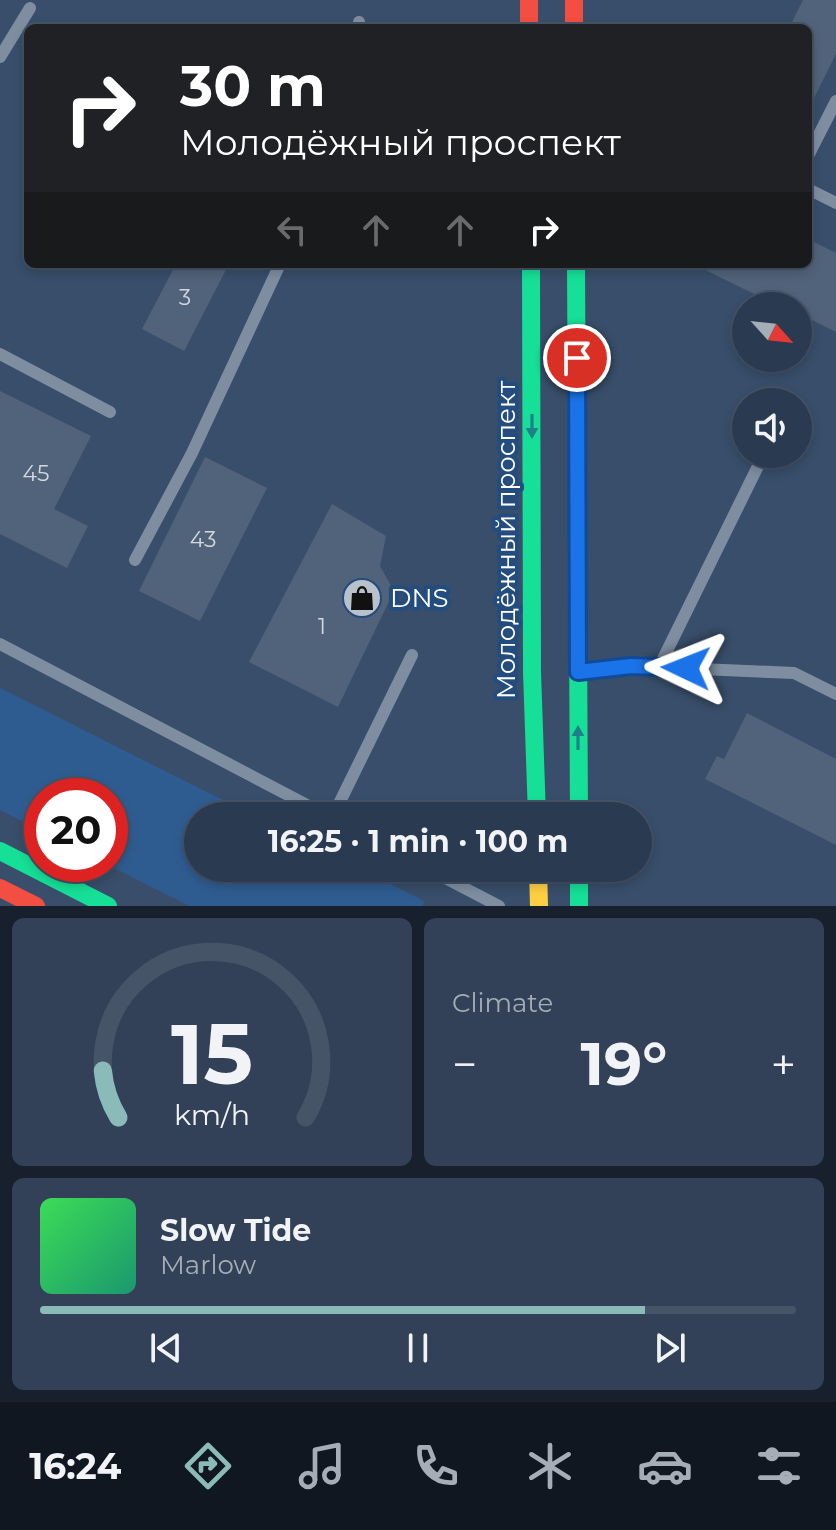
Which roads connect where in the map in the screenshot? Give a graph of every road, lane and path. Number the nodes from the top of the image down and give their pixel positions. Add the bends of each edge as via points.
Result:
1 (529, 0) edge
2 (574, 0) edge
3 (30, 8) dead end
4 (529, 24) edge
5 (574, 24) edge
6 (0, 57) edge
7 (836, 101) edge
8 (812, 148) edge
9 (812, 191) edge
10 (836, 203) edge
11 (278, 268) edge
12 (531, 268) edge
13 (576, 268) edge
14 (0, 354) edge
15 (110, 412) dead end
16 (757, 468) edge
17 (135, 560) dead end
18 (0, 644) edge
19 (412, 655) dead end
20 (659, 667) junction
21 (578, 672) junction
22 (836, 694) edge
23 (304, 802) edge
24 (338, 802) edge
25 (537, 802) edge
26 (579, 802) edge
27 (0, 851) edge
28 (453, 882) edge
29 (535, 882) edge
30 (538, 882) edge
31 (579, 882) edge
32 (2, 892) edge
33 (36, 906) edge
34 (108, 906) edge
35 (499, 906) edge
36 (525, 906) edge
37 (539, 906) edge
38 (579, 906) edge

1 - 4 main road
2 - 5 main road
3 - 6 lane
7 - 8 lane
9 - 10 lane
11 - 17 lane via 192,453
12 -> 25 main road, Молодёжный проспект
13 - 21 main road
14 - 15 lane
16 - 20 lane
18 - 23 lane
19 - 24 lane
20 - 21 lane
20 - 22 lane via 794,673
26 -> 21 main road
27 - 34 main road
28 - 35 lane
29 - 36 lane
30 - 37 main road
31 - 38 main road
32 - 33 main road

